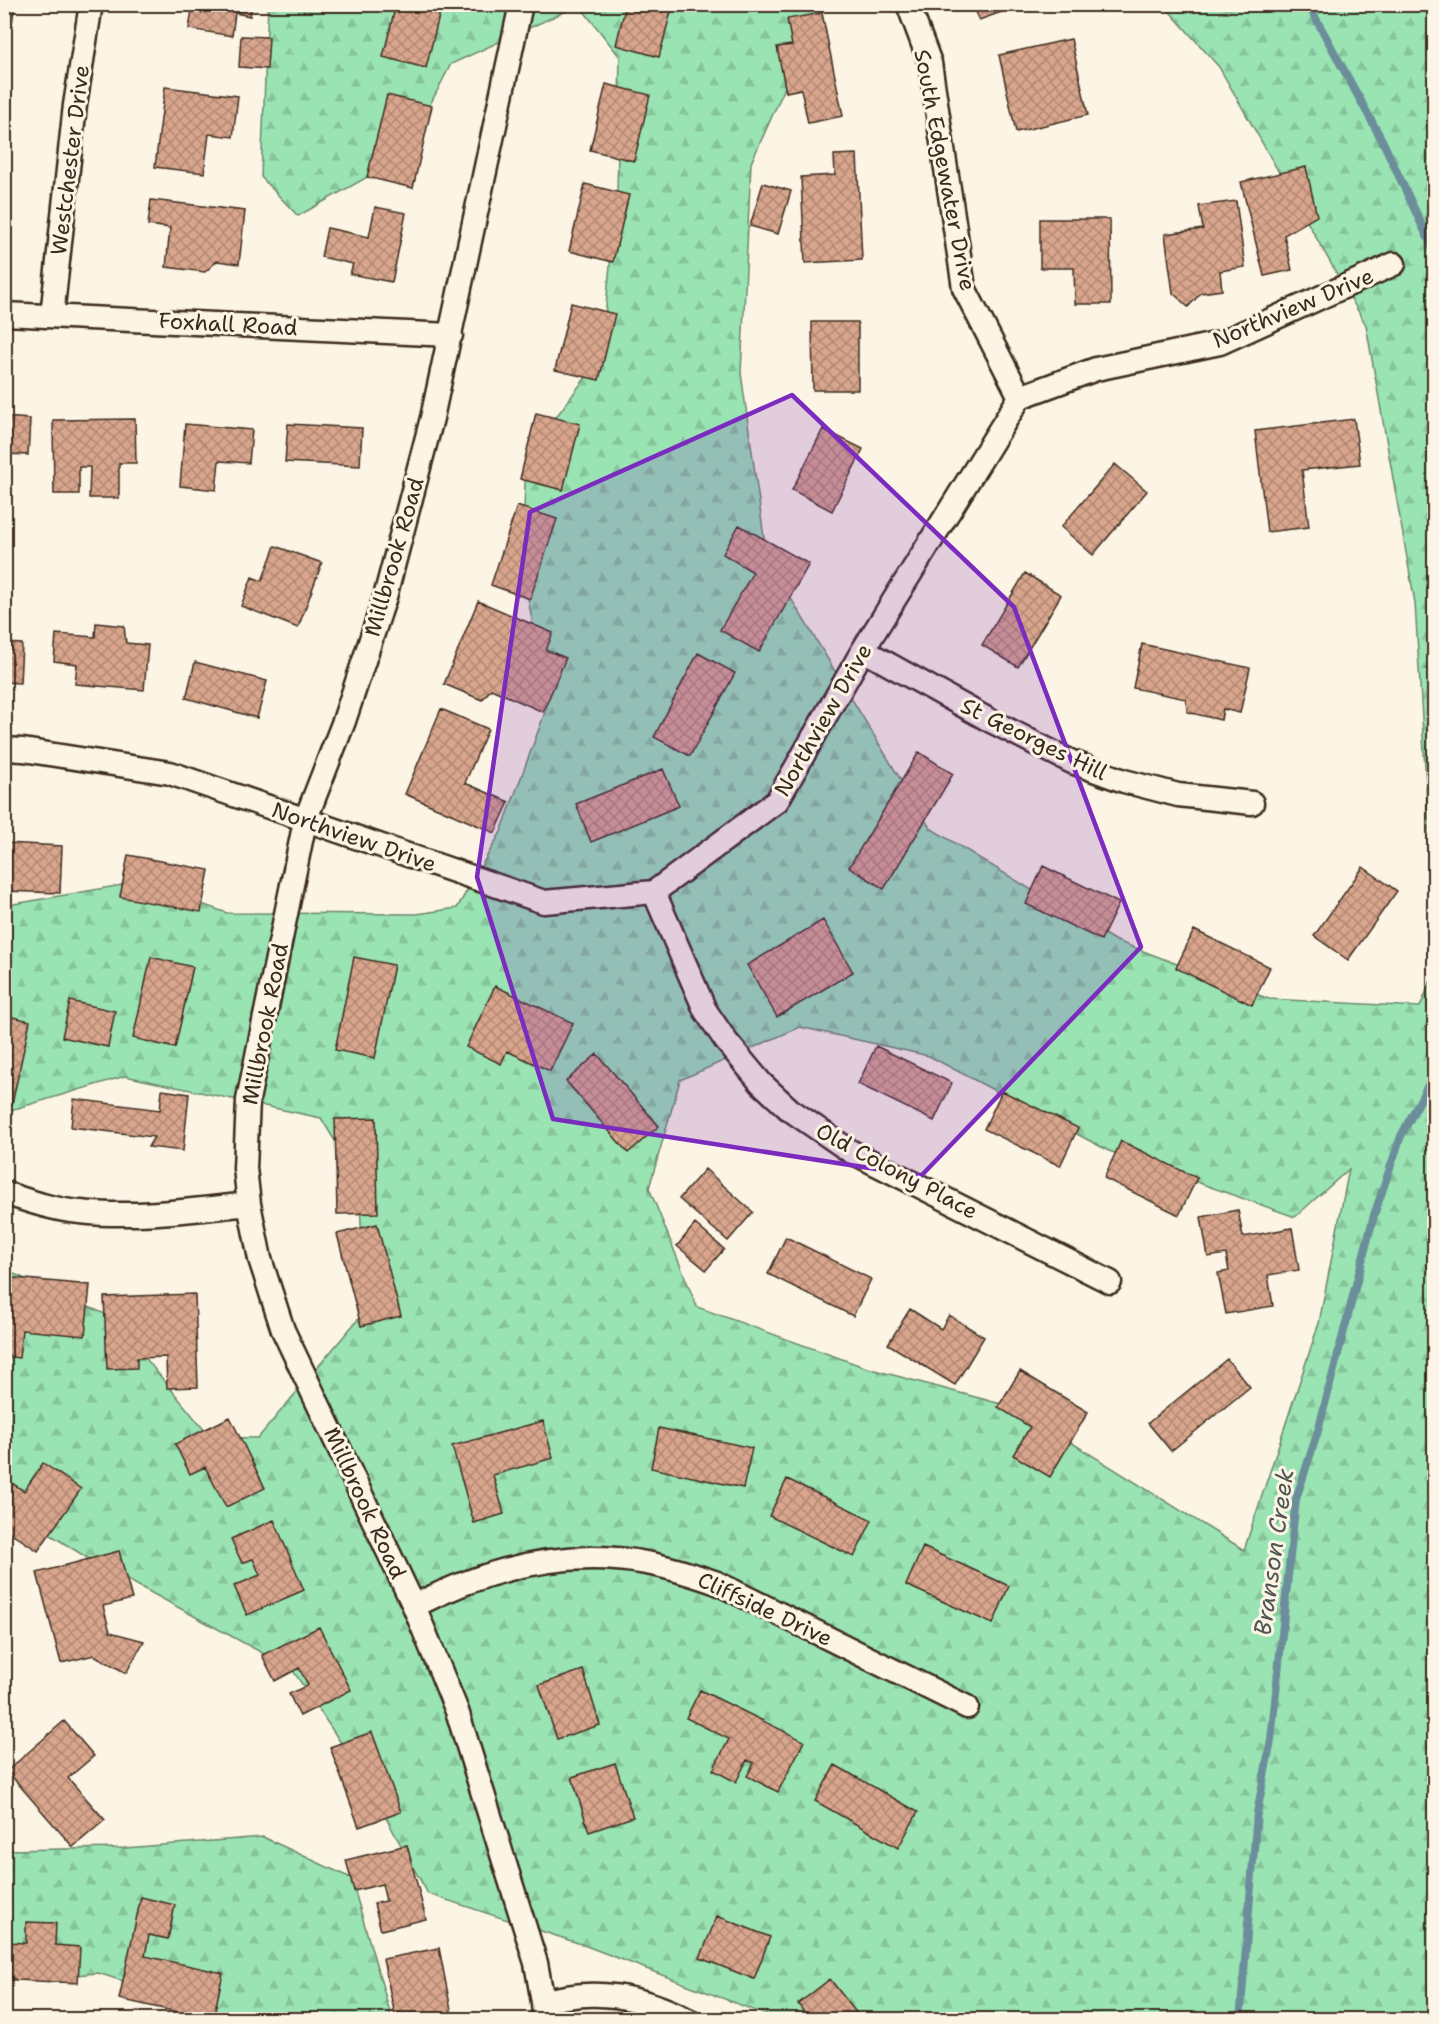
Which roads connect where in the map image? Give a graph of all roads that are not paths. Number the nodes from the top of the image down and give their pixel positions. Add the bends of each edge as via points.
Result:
1 (91, 4) edge
2 (521, 4) edge
3 (908, 4) edge
4 (1394, 264) dead end
5 (4, 314) edge
6 (52, 316) junction
7 (451, 335) junction
8 (1020, 397) junction
9 (863, 650) junction
10 (4, 749) edge
11 (1252, 803) dead end
12 (305, 821) junction
13 (654, 892) junction
14 (4, 1193) edge
15 (249, 1204) junction
16 (1110, 1282) dead end
17 (414, 1606) junction
18 (967, 1707) dead end
19 (544, 2011) edge
20 (688, 2019) edge

1 - 6 street, Westchester Drive via 75,105
2 - 7 street, Millbrook Road
3 - 8 street, South Edgewater Drive via 930,63 964,288
4 - 8 street, Northview Drive via 1220,343 1096,369
5 - 6 street, Foxhall Road
6 - 7 street, Foxhall Road
7 - 12 street, Millbrook Road via 385,597 344,721
8 - 9 street, Northview Drive
9 - 11 street, St Georges Hill via 1072,762 1124,782 1178,795
9 - 13 street, Northview Drive via 777,801
10 - 12 street, Northview Drive via 170,773
12 - 13 street, Northview Drive via 544,902
12 - 15 street, Millbrook Road via 248,1100 245,1168
13 - 16 street, Old Colony Place via 705,1010 761,1083 789,1109 850,1151
14 - 15 street via 41,1205 115,1215
15 - 17 street, Millbrook Road via 260,1259 283,1330
17 - 18 street, Cliffside Drive via 463,1583 517,1566 553,1560 646,1563 717,1583
17 - 19 street, Millbrook Road via 457,1710 536,1963
19 - 20 street via 567,1997 595,1993 632,1998

